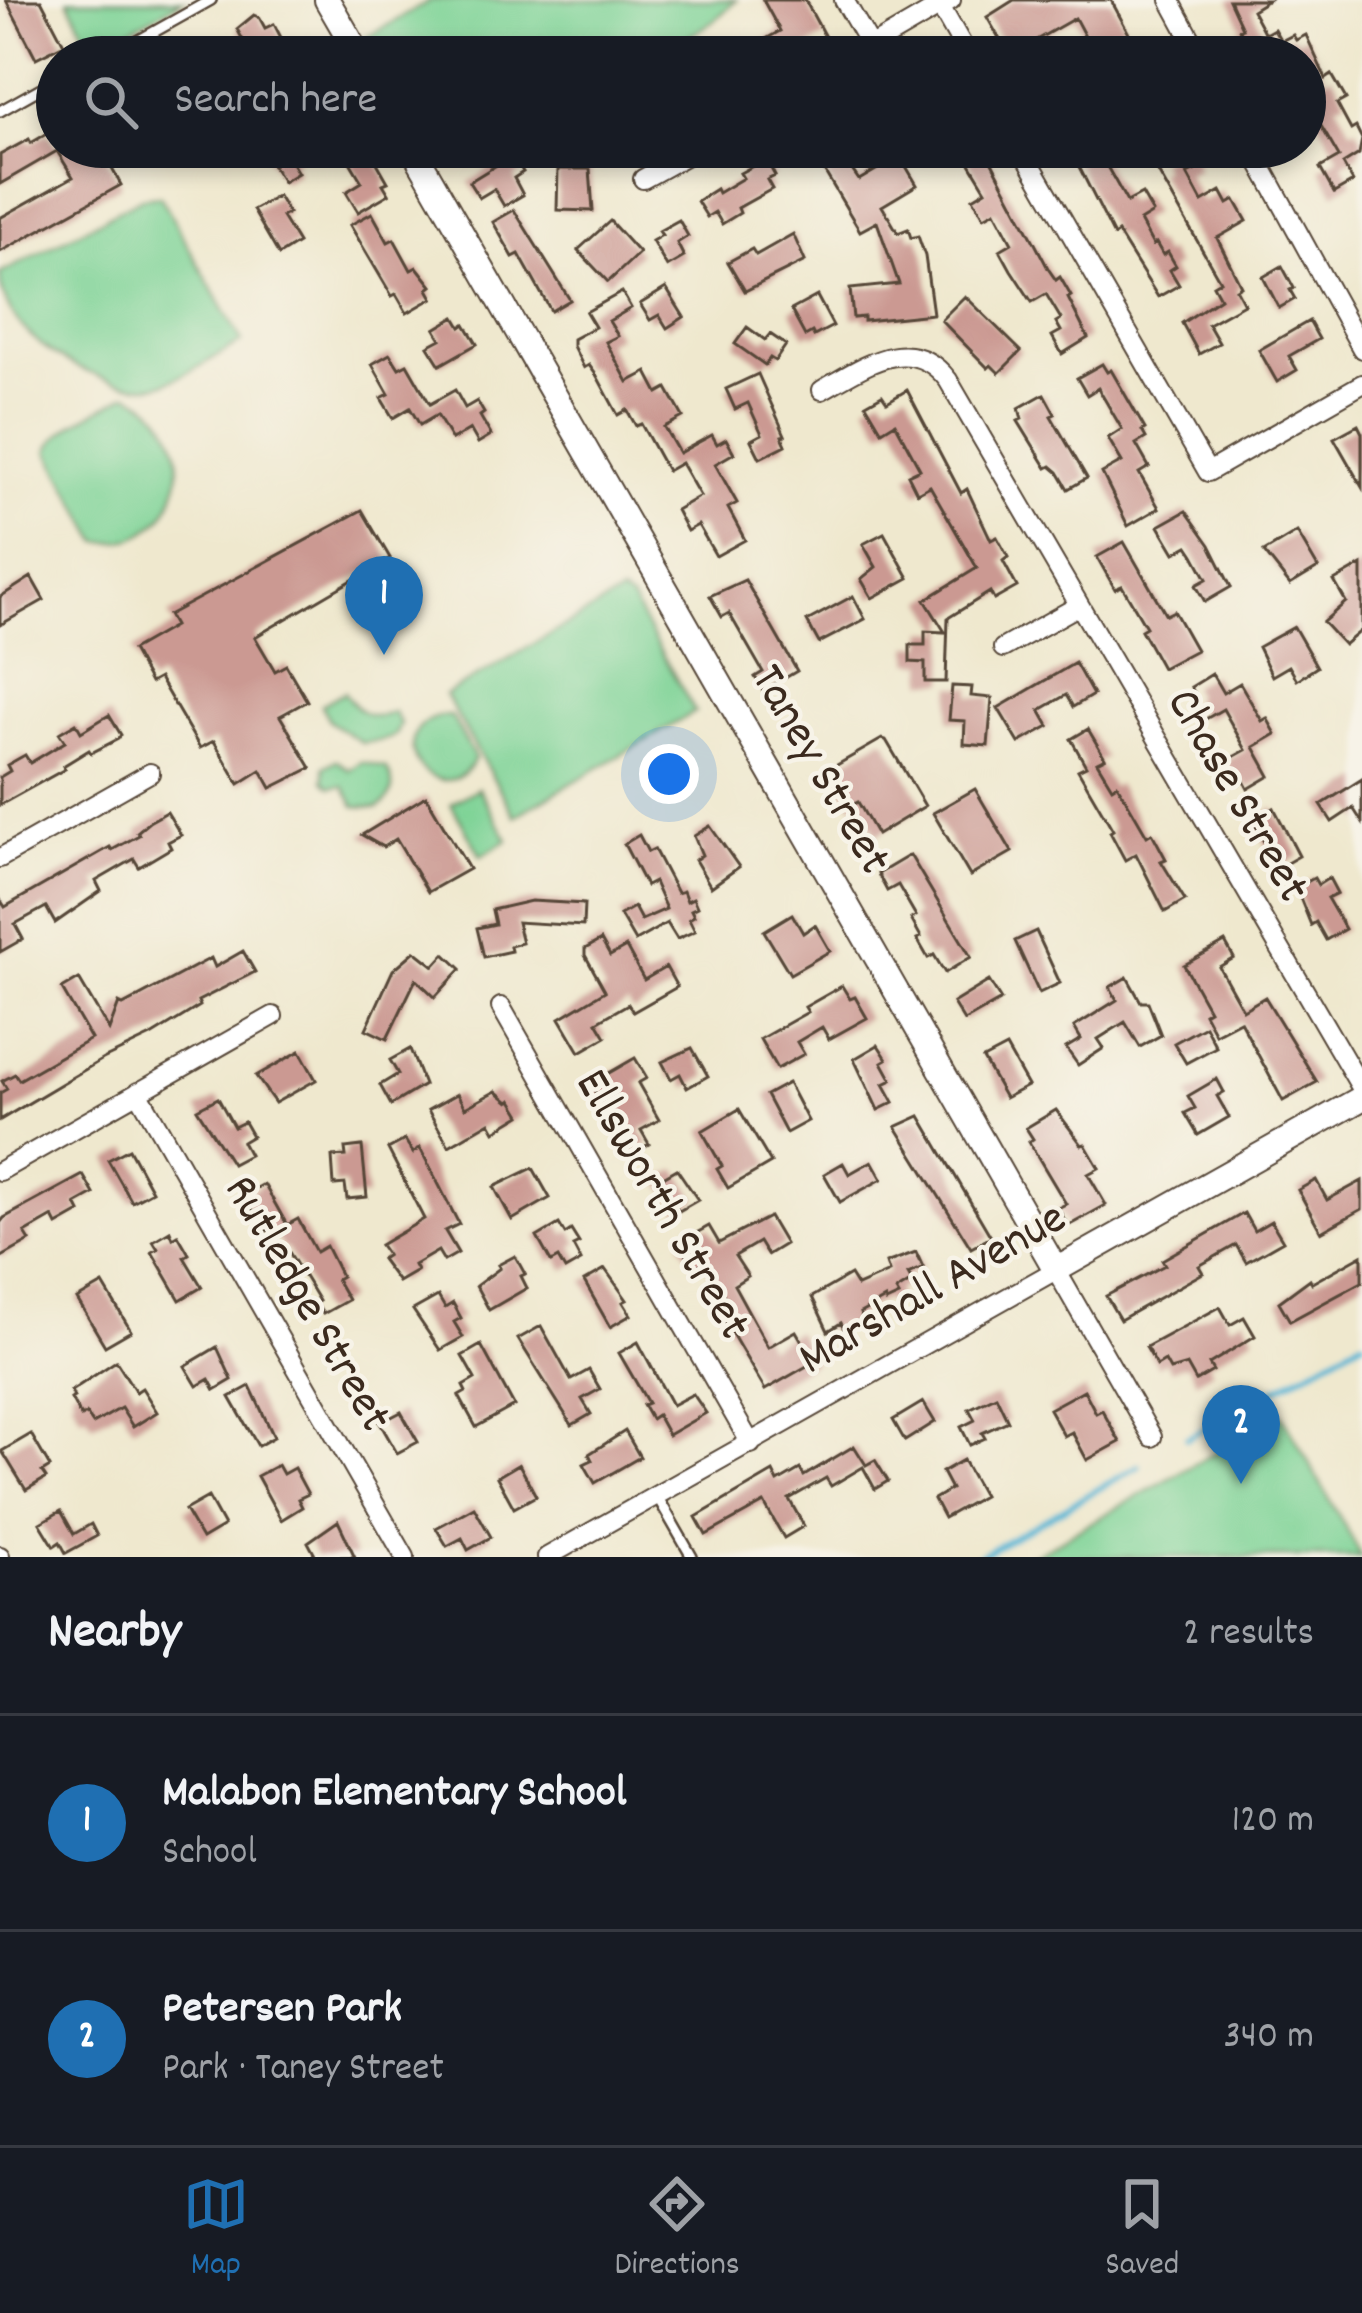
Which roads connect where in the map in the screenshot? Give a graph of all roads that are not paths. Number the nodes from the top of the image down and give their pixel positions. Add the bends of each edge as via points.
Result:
1 (211, 0) edge
2 (327, 0) edge
3 (844, 0) edge
4 (1170, 0) edge
5 (945, 3) edge
6 (147, 36) edge
7 (348, 36) edge
8 (864, 36) edge
9 (885, 36) edge
10 (960, 36) edge
11 (1190, 36) edge
12 (36, 91) edge
13 (0, 111) edge
14 (424, 168) edge
15 (664, 168) edge
16 (1033, 168) edge
17 (1263, 168) edge
18 (644, 179) dead end
19 (1362, 349) edge
20 (1362, 384) edge
21 (822, 390) dead end
22 (1078, 606) junction
23 (1003, 648) dead end
24 (150, 773) dead end
25 (0, 858) edge
26 (501, 1006) dead end
27 (273, 1016) dead end
28 (138, 1092) junction
29 (1362, 1093) edge
30 (0, 1171) edge
31 (1056, 1270) junction
32 (1152, 1437) dead end
33 (751, 1444) junction
34 (657, 1496) junction
35 (405, 1557) edge
36 (547, 1557) edge
37 (692, 1557) edge

1 - 6 lane
2 - 7 street
3 - 8 street
4 - 11 street
5 - 9 street
5 - 10 street
12 - 13 lane
14 - 31 street, Taney Street
15 - 18 street
16 - 20 street via 1208,472
17 - 19 street
21 - 22 street, Chase Street via 896,354 940,369
22 - 23 street
22 - 29 street, Chase Street
24 - 25 street
26 - 33 street, Ellsworth Street
27 - 28 street
28 - 30 street
28 - 35 street, Rutledge Street
29 - 31 street, Marshall Avenue
31 - 32 street, Taney Street
31 - 33 street, Marshall Avenue
33 - 34 street, Marshall Avenue
34 - 36 street, Marshall Avenue
34 - 37 lane

